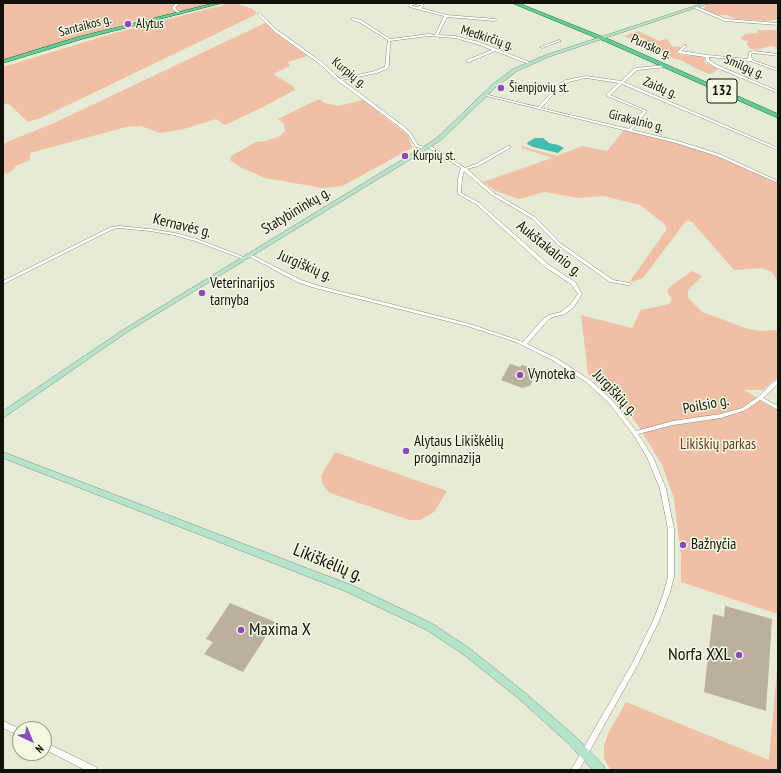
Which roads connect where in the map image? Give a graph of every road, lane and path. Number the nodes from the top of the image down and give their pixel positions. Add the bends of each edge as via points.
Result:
1 (178, 3) edge
2 (220, 3) edge
3 (407, 3) edge
4 (514, 3) edge
5 (708, 3) edge
6 (695, 7) junction
7 (179, 13) junction
8 (258, 14) dead end
9 (446, 16) junction
10 (353, 19) dead end
11 (495, 20) dead end
12 (778, 24) edge
13 (436, 35) junction
14 (602, 38) junction
15 (389, 40) junction
16 (560, 41) dead end
17 (686, 46) dead end
18 (541, 47) dead end
19 (494, 50) junction
20 (778, 55) edge
21 (707, 56) junction
22 (750, 60) junction
23 (468, 61) dead end
24 (3, 62) edge
25 (530, 62) junction
26 (666, 66) junction
27 (778, 70) edge
28 (339, 80) junction
29 (621, 82) junction
30 (778, 92) edge
31 (484, 95) junction
32 (539, 108) junction
33 (778, 116) edge
34 (630, 130) junction
35 (426, 147) junction
36 (509, 147) dead end
37 (778, 149) edge
38 (463, 169) junction
39 (778, 178) edge
40 (773, 180) junction
41 (778, 182) edge
42 (247, 256) junction
43 (3, 283) edge
44 (628, 284) dead end
45 (524, 344) junction
46 (778, 381) edge
47 (760, 398) junction
48 (778, 408) edge
49 (3, 415) edge
50 (635, 433) junction
51 (3, 455) edge
52 (3, 724) edge
53 (12, 729) edge
54 (52, 749) edge
55 (585, 754) junction
56 (93, 770) edge
57 (575, 770) edge
58 (600, 770) edge

1 - 7 street via 173,8
2 - 7 main road, Santaikos g.
3 - 9 street via 413,8
4 - 14 main road, Punsko g. / 132
5 - 6 street, Statybininkų g.
6 - 12 street via 726,20
6 - 14 street, Statybininkų g.
7 - 24 main road, Santaikos g. via 80,38
8 - 28 street, Kurpių g.
9 - 11 street
9 - 13 street
10 - 15 street via 360,20
13 - 15 street, Medkirčių g.
13 - 19 street, Medkirčių g. via 461,38
14 - 25 street, Statybininkų g.
14 - 26 main road, Punsko g. / 132
15 - 28 street via 386,68
16 - 18 street
17 - 21 street via 678,52
19 - 23 street
19 - 25 street, Medkirčių g.
20 - 22 street via 754,52 750,53
21 - 22 street
21 - 30 street, Smilgų g. via 707,60 716,66
22 - 27 street
25 - 31 street, Statybininkų g.
26 - 29 street via 636,69
26 - 33 main road, Punsko g. / 132
28 - 35 street, Kurpių g. via 402,127 417,146
29 - 32 street, Zaidų g. via 586,77 567,81
29 - 34 street via 608,95 645,111
29 - 37 street, Zaidų g.
31 - 32 street, Girakalnio g.
31 - 35 street, Statybininkų g. via 440,138
32 - 34 street, Girakalnio g.
34 - 40 street, Girakalnio g. via 705,150
35 - 38 street, Aukštakalnio g.
35 - 42 street, Statybininkų g.
36 - 38 street via 472,167
38 - 44 street, Aukštakalnio g. via 493,194 534,218 559,244 599,272 612,281
38 - 45 street, Aukštakalnio g. via 460,193 478,203 542,262 573,283 580,294 563,314 546,319
39 - 40 street
40 - 41 street, Girakalnio g.
42 - 43 street, Kernavės g. via 174,234 129,227 112,228
42 - 45 street, Jurgiškių g. via 317,288 473,326
42 - 49 street, Statybininkų g. via 125,331
45 - 50 street, Jurgiškių g. via 588,380 610,401
46 - 47 street, Poilsio g.
47 - 48 street
47 - 50 street, Poilsio g. via 744,409 721,416 673,423
50 - 55 street, Jurgiškių g. via 658,474 668,508 672,546 671,577 656,621
51 - 55 street, Likiškėlių g. via 348,588 428,626 500,677
52 - 53 street
54 - 56 street
55 - 57 street, Jurgiškių g.
55 - 58 street, Likiškėlių g.

